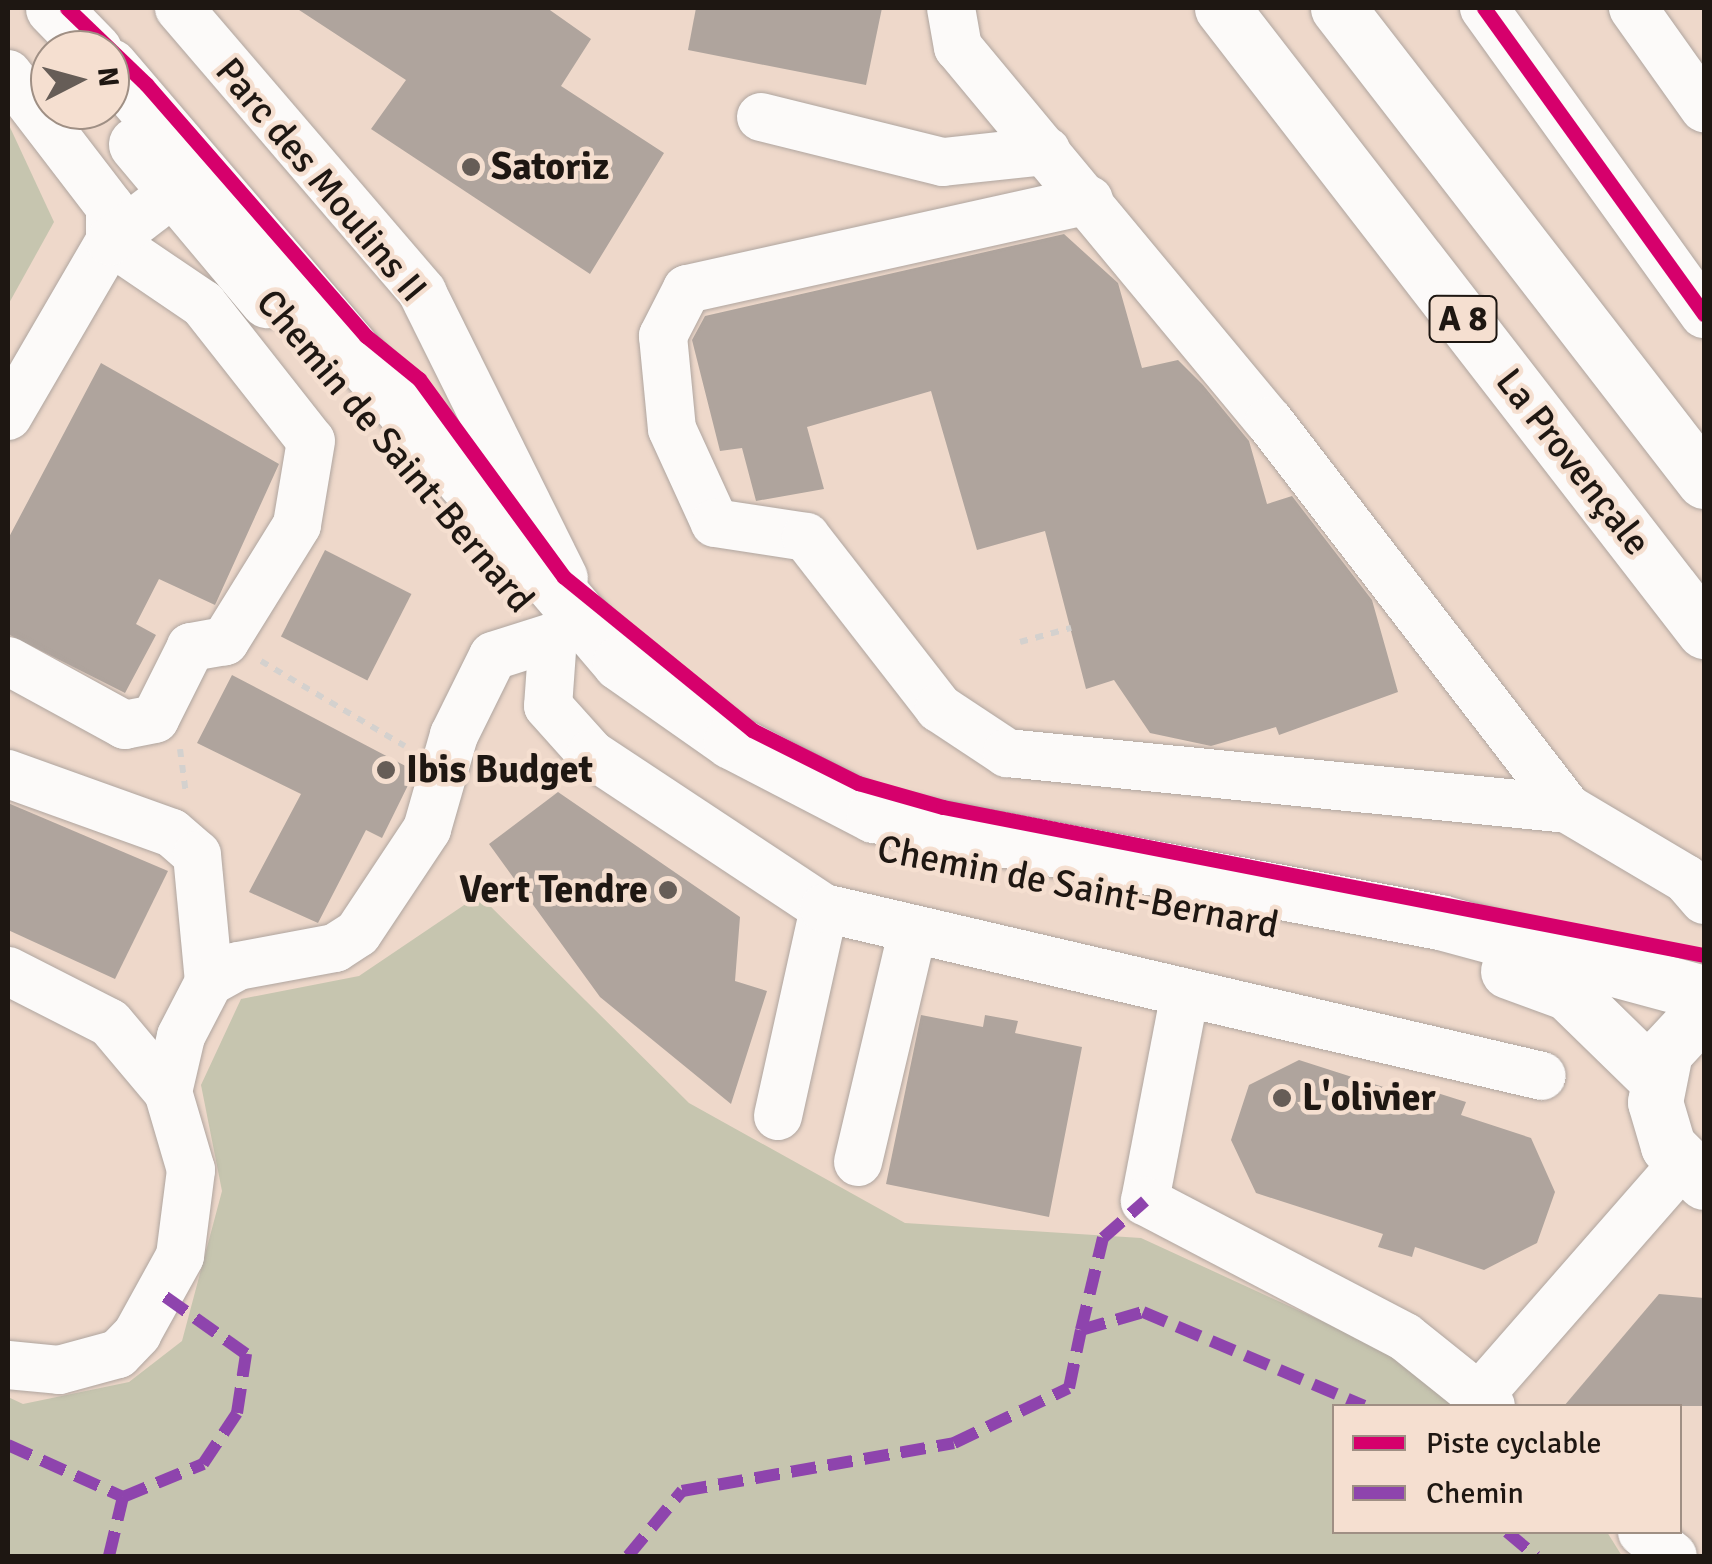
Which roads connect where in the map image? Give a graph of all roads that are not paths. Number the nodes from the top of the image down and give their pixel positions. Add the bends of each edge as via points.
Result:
1 (25, 8) edge
2 (53, 8) edge
3 (179, 8) edge
4 (951, 8) edge
5 (1222, 8) edge
6 (1338, 8) edge
7 (1484, 8) edge
8 (1633, 8) edge
9 (43, 30) edge
10 (74, 30) edge
11 (8, 74) edge
12 (130, 88) edge
13 (1704, 108) edge
14 (761, 117) dead end
15 (124, 130) edge
16 (1046, 150) junction
17 (174, 192) junction
18 (232, 200) junction
19 (1089, 200) junction
20 (110, 241) junction
21 (1704, 314) edge
22 (8, 416) edge
23 (1704, 481) edge
24 (571, 631) junction
25 (1704, 631) edge
26 (8, 661) edge
27 (8, 774) edge
28 (1568, 809) junction
29 (1704, 900) edge
30 (824, 908) junction
31 (913, 930) junction
32 (8, 971) edge
33 (210, 982) junction
34 (1185, 993) junction
35 (1704, 993) edge
36 (1704, 1010) edge
37 (1542, 1076) dead end
38 (1656, 1079) junction
39 (168, 1092) junction
40 (778, 1116) dead end
41 (858, 1162) dead end
42 (1696, 1176) edge
43 (8, 1365) edge
44 (1494, 1403) edge
45 (1644, 1534) edge
46 (1672, 1556) edge

1 - 9 main road
2 - 10 main road
3 - 24 street, Parc des Moulins II via 422,292
4 - 16 street via 958,47
5 - 25 main road, La Provençale / A 8
6 - 23 main road, A 8
7 - 21 street
8 - 13 street
11 - 20 street via 110,207
12 - 18 main road, Chemin de Saint-Bernard
14 - 16 street via 942,162
15 - 17 main road, Chemin de Saint-Bernard
16 - 19 street
17 - 18 main road
17 - 20 street
17 - 24 main road, Chemin de Saint-Bernard
18 - 24 main road, Chemin de Saint-Bernard
19 - 28 street
19 - 28 street via 687,289 662,336 672,430 715,523 806,536 939,708 1008,754
20 - 22 street
20 - 26 street via 203,304 311,441 297,525 225,640 192,646 155,720 125,725
24 - 30 street via 548,706 592,754
24 - 33 street via 494,656 454,735 427,829 358,933 335,948 238,966
24 - 35 main road, Chemin de Saint-Bernard via 731,742 874,815 1440,922
24 - 38 main road, Chemin de Saint-Bernard via 615,696 774,807 869,850 1508,971 1568,993
27 - 33 street via 172,833 197,854
28 - 29 street
30 - 31 street
30 - 40 street
31 - 34 street
31 - 41 street
32 - 39 street via 110,1023
33 - 39 street via 181,1036
34 - 37 street
34 - 44 street via 1145,1201 1405,1337
36 - 38 main road via 1681,1028
38 - 42 main road via 1659,1124
39 - 43 street via 191,1170 180,1256 164,1296 118,1354 59,1370
42 - 44 street
45 - 46 street

